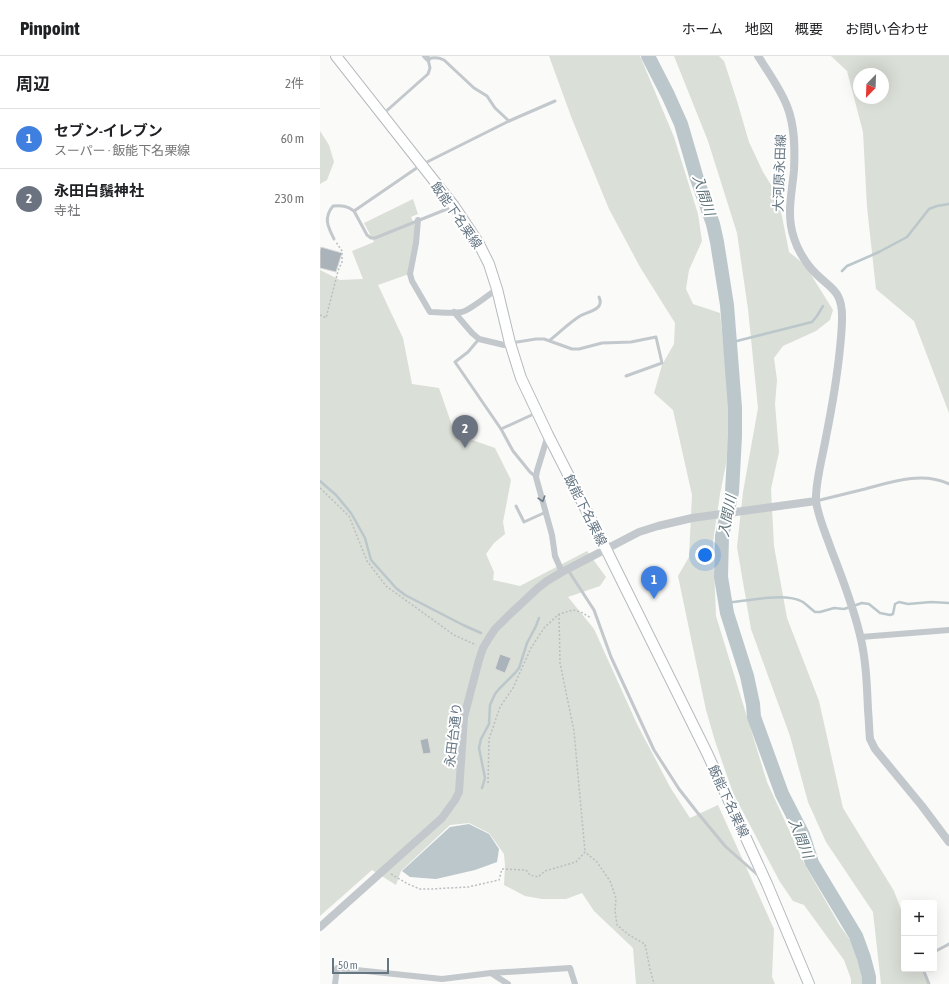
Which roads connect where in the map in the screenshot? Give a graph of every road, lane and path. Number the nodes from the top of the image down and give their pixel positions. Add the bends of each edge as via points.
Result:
1 (336, 56) edge
2 (758, 56) edge
3 (427, 58) edge
4 (555, 101) dead end
5 (382, 116) junction
6 (510, 121) junction
7 (421, 165) junction
8 (454, 206) junction
9 (354, 211) junction
10 (418, 220) junction
11 (334, 239) joint
12 (497, 289) junction
13 (599, 297) dead end
14 (454, 312) junction
15 (320, 315) edge
16 (479, 339) junction
17 (550, 340) junction
18 (510, 343) junction
19 (626, 376) dead end
20 (537, 412) junction
21 (501, 429) junction
22 (548, 435) junction
23 (536, 476) junction
24 (949, 484) edge
25 (320, 488) edge
26 (816, 501) junction
27 (516, 506) dead end
28 (546, 512) junction
29 (606, 549) junction
30 (565, 570) junction
31 (559, 614) junction
32 (600, 626) junction
33 (949, 630) edge
34 (861, 637) junction
35 (483, 648) junction
36 (488, 784) dead end
37 (949, 842) edge
38 (585, 852) junction
39 (384, 870) junction
40 (767, 884) junction
41 (320, 927) edge
42 (949, 944) edge
43 (937, 950) edge
44 (924, 972) edge
45 (491, 973) junction
46 (335, 984) edge
47 (508, 984) edge
48 (575, 984) edge
49 (654, 984) edge
50 (809, 984) edge
51 (929, 984) edge

1 - 5 main road, 飯能下名栗線
2 - 26 street, 大河原永田線 via 782,95 794,132 794,169 789,211 790,226 798,250 819,278 835,291 841,304 842,319 833,402
3 - 5 lane via 430,68 428,74
3 - 6 lane via 444,60 474,88 487,96
4 - 6 lane
5 - 7 main road, 飯能下名栗線
6 - 7 lane
7 - 8 main road, 飯能下名栗線
7 - 9 lane
8 - 10 lane
8 - 12 main road, 飯能下名栗線 via 478,242
9 - 10 lane via 371,238
9 - 11 lane via 340,205 333,206 330,210 327,223
10 - 14 street via 410,274 412,281 430,312
11 - 15 path via 342,252 342,262 326,318
12 - 14 street via 463,311
12 - 18 main road, 飯能下名栗線
13 - 17 lane via 600,304 595,310 581,315
14 - 16 street
16 - 18 street via 504,345
16 - 21 lane via 455,362
17 - 18 lane via 536,339
17 - 19 lane via 579,350 602,343 631,342 656,337 662,363
18 - 20 main road, 飯能下名栗線 via 521,378
20 - 21 lane
20 - 22 main road, 飯能下名栗線
21 - 23 lane via 513,451
22 - 23 street
22 - 29 main road, 飯能下名栗線
23 -> 28 street
24 - 26 lane via 926,478 905,479
25 - 35 path via 349,516 367,561 386,586 454,635
26 - 29 street via 692,518 639,532
26 - 34 street, 大河原永田線
27 - 28 lane via 524,522
28 - 30 street via 555,556
29 - 30 street, 永田台通り
29 - 40 main road, 飯能下名栗線 via 707,753
30 - 32 lane via 594,610
30 - 35 street, 永田台通り via 538,588 508,616
31 - 32 path via 573,610 581,612
31 - 36 path via 544,628 531,648 513,688 500,707 489,739
31 - 38 path via 560,663 574,732
32 - 40 lane via 611,657 654,750 675,783 725,846
33 - 34 street
34 - 37 street, 大河原永田線 via 866,666 869,733 873,745
35 - 39 street, 永田台通り via 464,717 459,792 442,818
38 - 39 path via 576,862 545,871 538,877 530,875 526,870 502,869 499,880 468,887 420,889
38 - 49 path via 597,862 610,881 616,898 617,925 645,944
39 - 41 street, 永田台通り
40 - 50 main road, 飯能下名栗線
42 - 43 lane
44 - 51 lane
45 - 46 street via 442,979 338,968
45 - 47 street
45 - 48 street via 570,968

